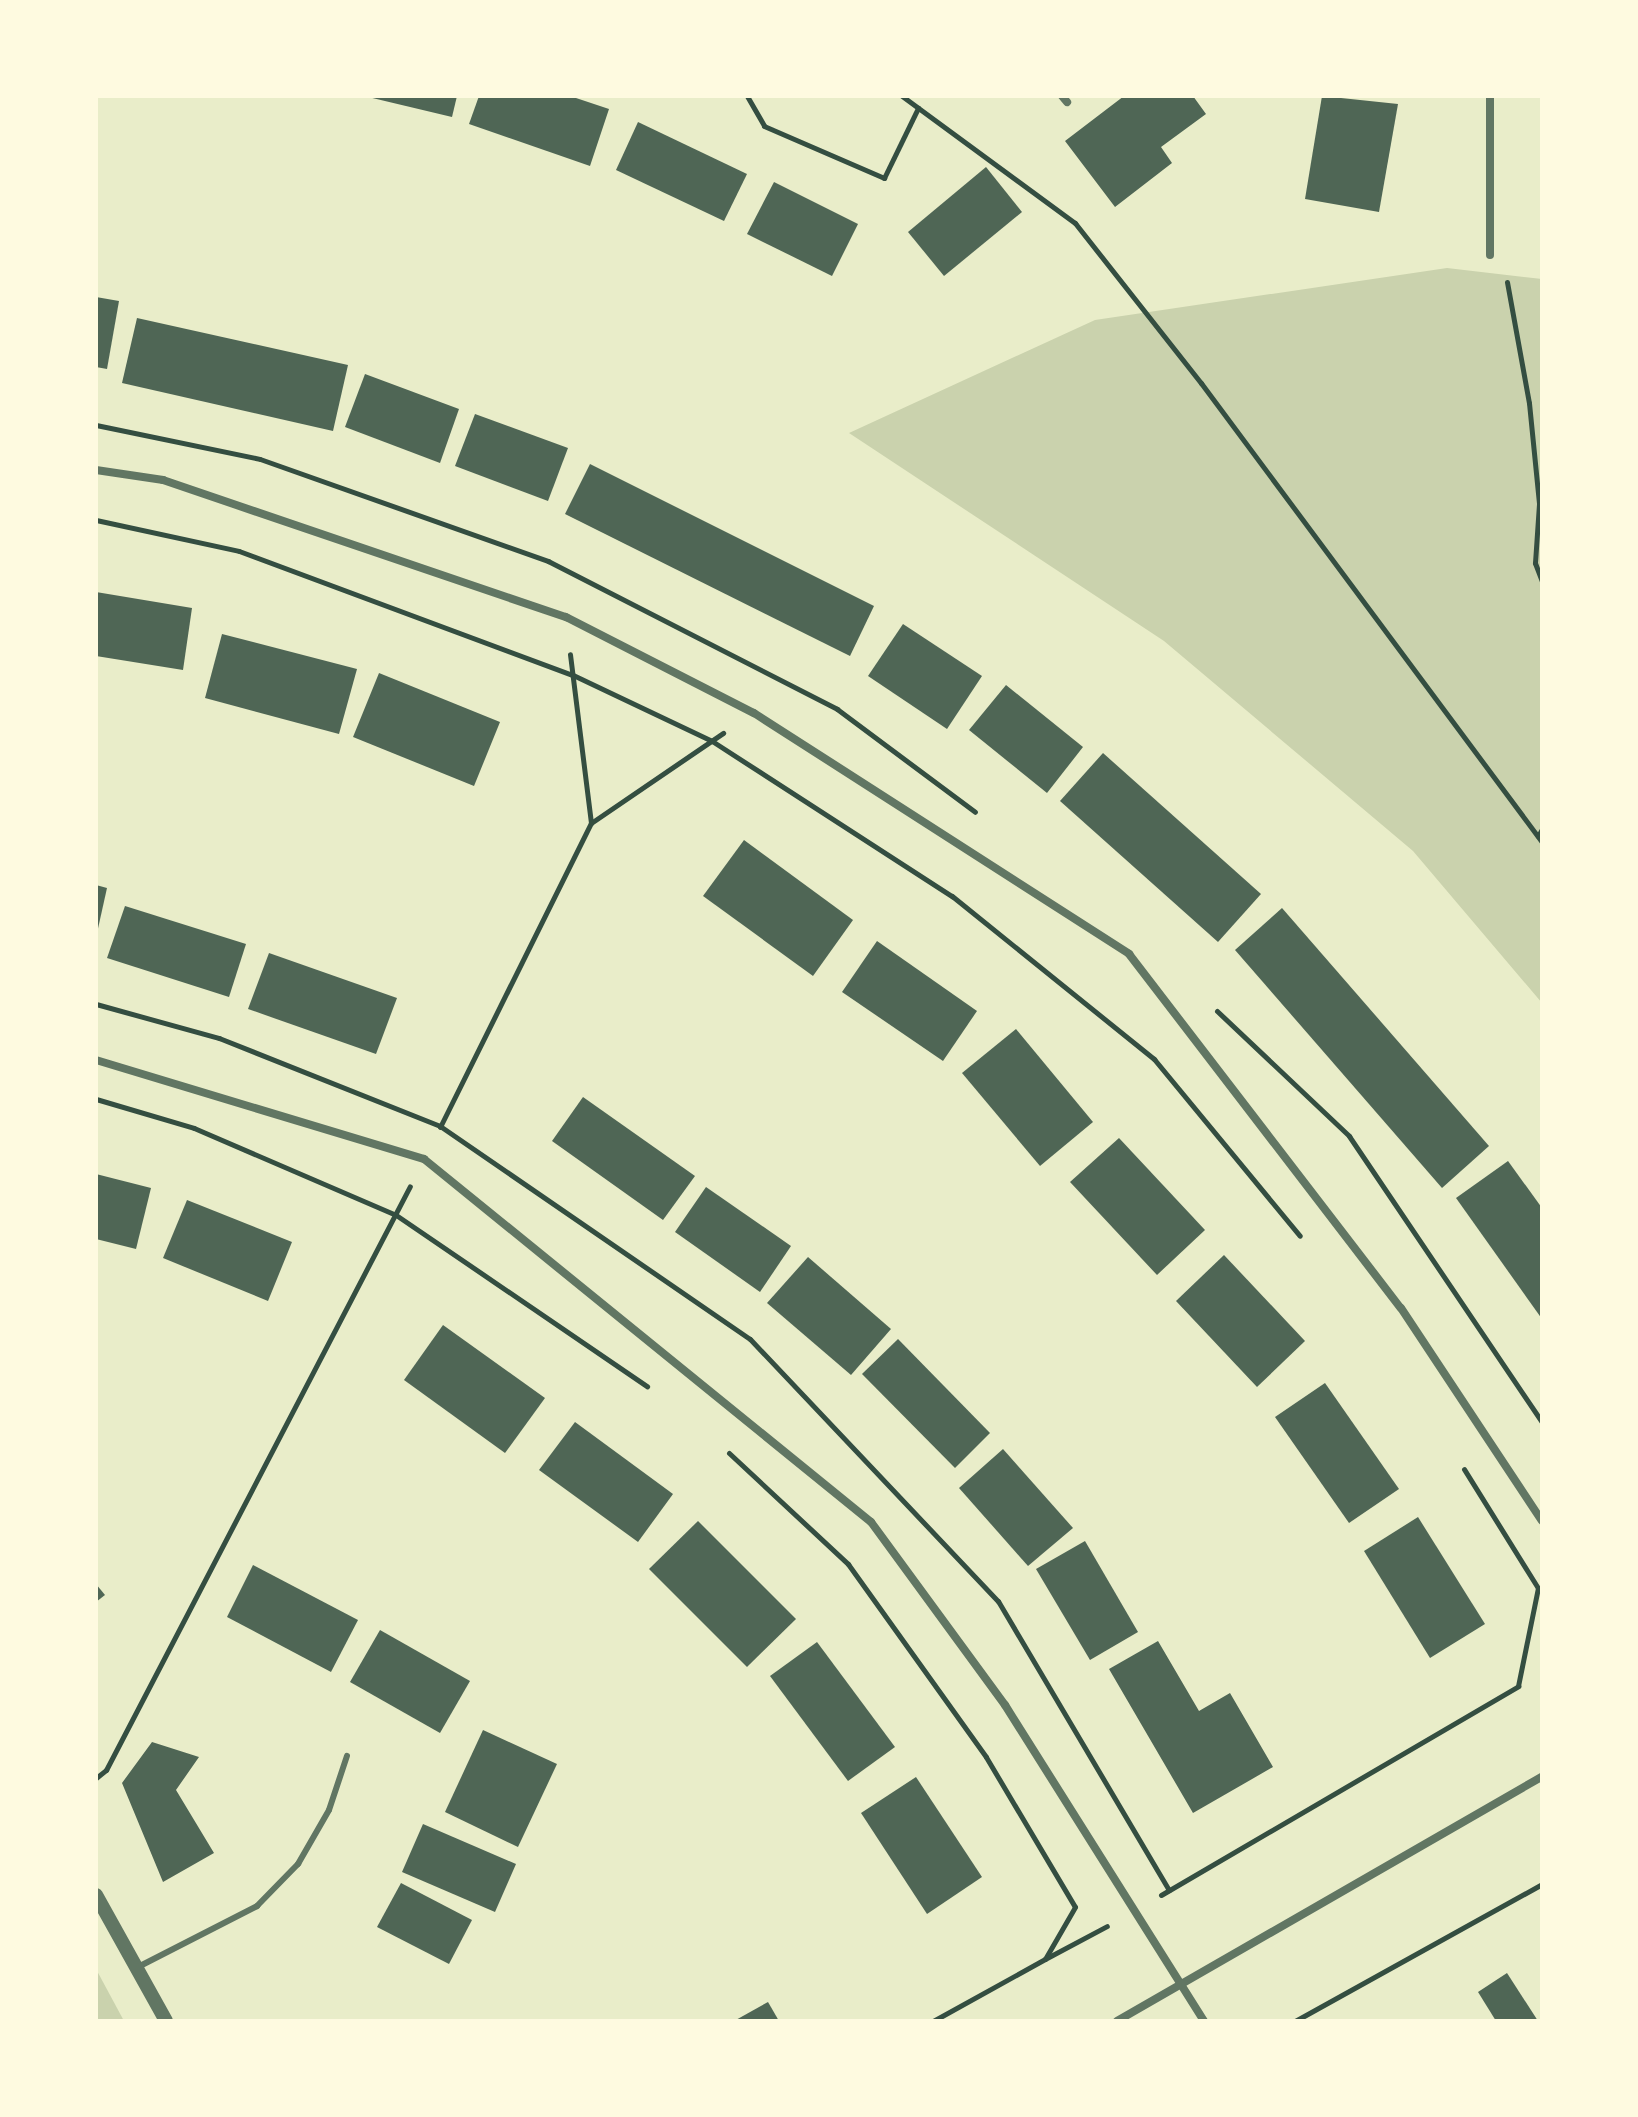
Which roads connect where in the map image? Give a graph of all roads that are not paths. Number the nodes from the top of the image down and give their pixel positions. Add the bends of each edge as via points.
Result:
1 (1490, 96) edge
2 (1490, 255) road end
3 (96, 470) edge
4 (96, 1060) edge
5 (1542, 1521) edge
6 (347, 1756) dead end
7 (1542, 1777) edge
8 (96, 1895) edge
9 (138, 1967) junction
10 (1181, 1984) junction
11 (166, 2021) edge
12 (1117, 2021) edge
13 (1204, 2021) edge

1 - 2 street
3 - 5 street via 163,480 566,617 754,713 1129,954 1401,1308
4 - 10 street via 424,1159 871,1522 1005,1705
6 - 9 lane via 329,1810 298,1864 257,1906
7 - 10 street
8 - 9 street
9 - 11 street
10 - 12 street
10 - 13 street

